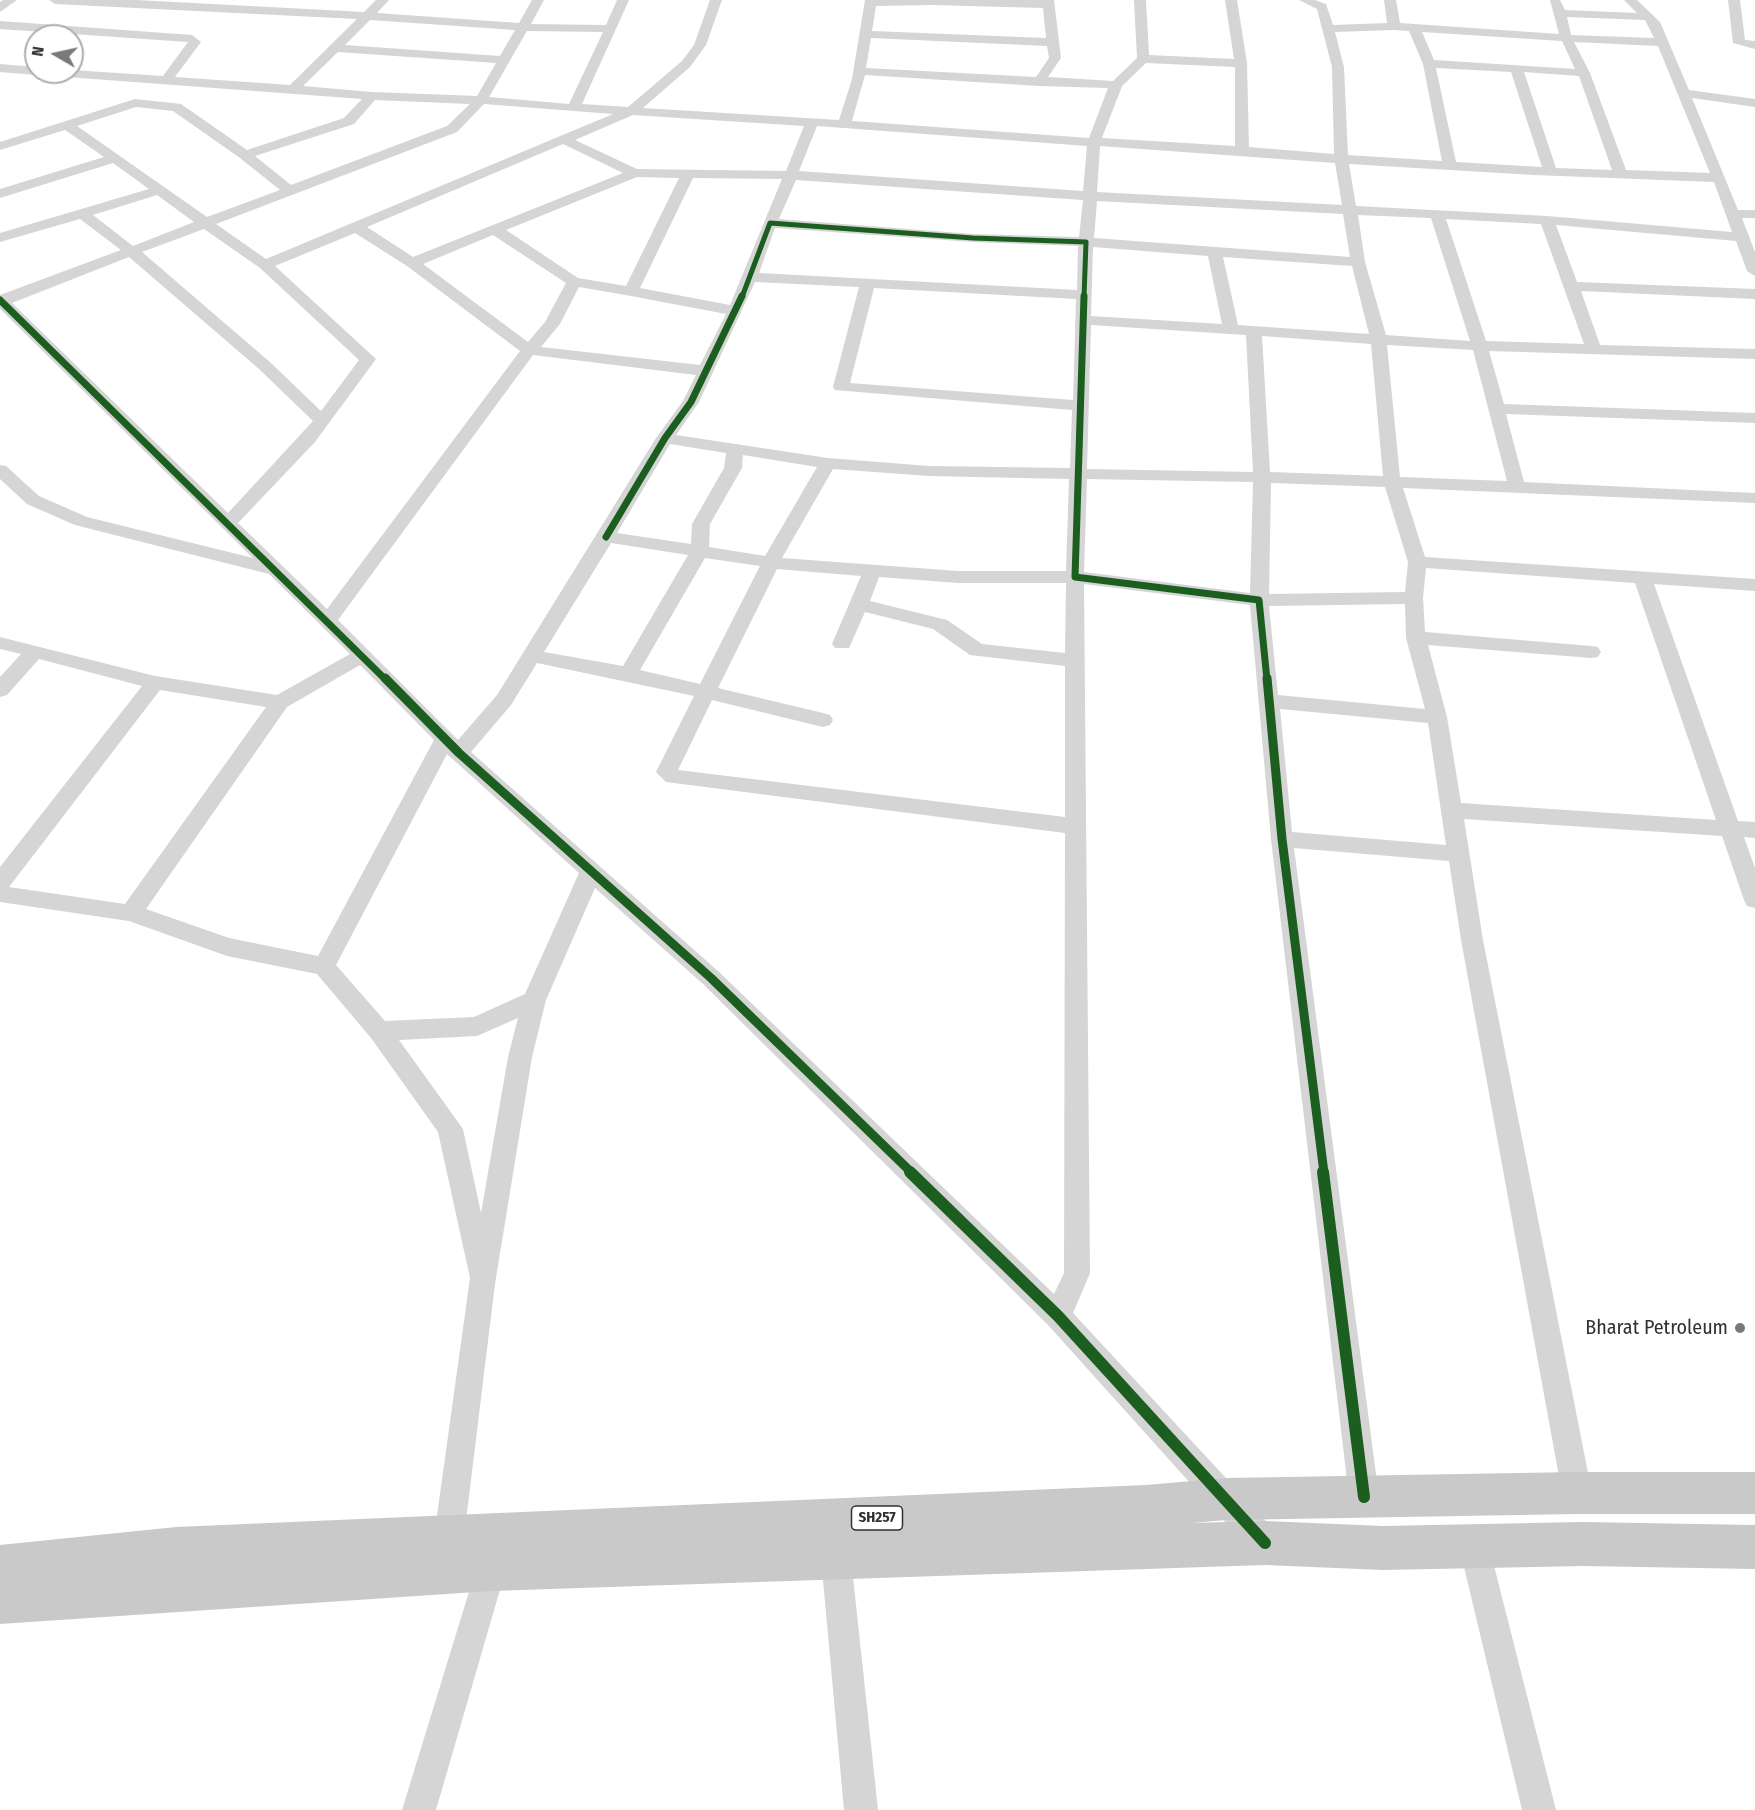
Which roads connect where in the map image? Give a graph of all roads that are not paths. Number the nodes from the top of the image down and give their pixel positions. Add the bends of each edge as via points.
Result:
1 (11, 0) edge
2 (55, 0) edge
3 (291, 0) edge
4 (383, 0) edge
5 (538, 0) edge
6 (622, 0) edge
7 (716, 0) edge
8 (1140, 0) edge
9 (1231, 0) edge
10 (1305, 0) edge
11 (1390, 0) edge
12 (1554, 0) edge
13 (1630, 0) edge
14 (1734, 0) edge
15 (870, 2) edge
16 (1048, 2) edge
17 (187, 3) edge
18 (0, 8) edge
19 (280, 9) junction
20 (1560, 13) junction
21 (367, 16) junction
22 (1649, 17) junction
23 (0, 25) edge
24 (1394, 26) junction
25 (523, 27) junction
26 (1414, 27) junction
27 (1328, 28) junction
28 (611, 29) junction
29 (864, 34) junction
30 (1566, 38) junction
31 (1052, 42) junction
32 (1660, 42) junction
33 (1755, 45) edge
34 (334, 48) junction
35 (1143, 59) junction
36 (504, 60) junction
37 (1241, 63) junction
38 (1429, 63) junction
39 (0, 68) edge
40 (1516, 68) junction
41 (24, 70) edge
42 (859, 71) junction
43 (1584, 73) junction
44 (84, 74) edge
45 (166, 80) junction
46 (1040, 82) junction
47 (1116, 85) junction
48 (293, 89) junction
49 (1683, 93) junction
50 (372, 96) junction
51 (481, 100) junction
52 (1755, 103) edge
53 (574, 108) junction
54 (632, 111) junction
55 (812, 122) junction
56 (844, 124) junction
57 (67, 125) junction
58 (565, 140) junction
59 (1094, 142) junction
60 (0, 147) edge
61 (1242, 151) junction
62 (245, 155) junction
63 (115, 158) junction
64 (1341, 159) junction
65 (1450, 166) junction
66 (1550, 171) junction
67 (635, 174) junction
68 (1620, 174) junction
69 (791, 175) junction
70 (687, 176) junction
71 (1719, 178) junction
72 (160, 190) junction
73 (290, 191) junction
74 (0, 194) edge
75 (1090, 196) junction
76 (1350, 210) junction
77 (82, 213) junction
78 (1437, 214) junction
79 (1733, 214) junction
80 (1755, 214) edge
81 (1547, 220) junction
82 (205, 223) junction
83 (770, 223) junction
84 (356, 227) junction
85 (495, 230) junction
86 (1742, 237) junction
87 (0, 238) edge
88 (1086, 242) junction
89 (132, 252) junction
90 (1215, 252) junction
91 (1358, 262) junction
92 (412, 263) junction
93 (265, 265) junction
94 (1755, 271) edge
95 (749, 277) junction
96 (574, 282) junction
97 (868, 283) junction
98 (1571, 286) junction
99 (631, 291) junction
100 (1755, 294) edge
101 (1086, 295) junction
102 (1, 300) edge
103 (735, 310) junction
104 (1084, 320) junction
105 (1231, 330) junction
106 (1254, 332) junction
107 (1379, 339) junction
108 (1480, 346) junction
109 (1594, 348) junction
110 (529, 350) junction
111 (1755, 354) edge
112 (706, 371) junction
113 (1081, 406) junction
114 (1496, 409) junction
115 (1755, 418) edge
116 (322, 421) junction
117 (665, 438) junction
118 (735, 450) junction
119 (828, 463) junction
120 (0, 470) edge
121 (1078, 473) junction
122 (1262, 477) junction
123 (1392, 482) junction
124 (1517, 487) junction
125 (1755, 498) edge
126 (228, 523) junction
127 (606, 537) junction
128 (700, 551) junction
129 (771, 562) junction
130 (1417, 562) junction
131 (275, 569) junction
132 (873, 570) junction
133 (1075, 577) junction
134 (1642, 577) junction
135 (1755, 585) edge
136 (1414, 598) junction
137 (1259, 600) junction
138 (859, 604) junction
139 (328, 621) junction
140 (1416, 639) junction
141 (0, 643) edge
142 (842, 644) dead end
143 (35, 651) junction
144 (1591, 652) dead end
145 (362, 656) junction
146 (532, 656) junction
147 (1075, 661) junction
148 (628, 674) junction
149 (155, 683) junction
150 (0, 690) edge
151 (707, 691) junction
152 (1270, 701) junction
153 (280, 702) junction
154 (1437, 717) junction
155 (823, 720) dead end
156 (452, 746) junction
157 (1451, 810) junction
158 (1074, 826) junction
159 (1729, 829) junction
160 (1755, 830) edge
161 (1282, 838) junction
162 (1458, 854) junction
163 (591, 872) junction
164 (0, 883) edge
165 (0, 894) edge
166 (1755, 900) edge
167 (130, 913) junction
168 (324, 966) junction
169 (534, 1000) junction
170 (379, 1031) junction
171 (482, 1284) junction
172 (1058, 1316) junction
173 (1577, 1493) junction
174 (1755, 1493) edge
175 (1364, 1497) junction
176 (1227, 1499) junction
177 (449, 1537) junction
178 (1266, 1544) junction
179 (1474, 1546) junction
180 (1753, 1554) edge
181 (836, 1558) junction
182 (0, 1568) edge
183 (491, 1569) junction
184 (0, 1602) edge
185 (419, 1810) edge
186 (861, 1810) edge
187 (1539, 1810) edge

1 - 18 street
2 - 17 street
3 - 19 street
4 - 21 street
5 - 25 street
6 - 28 street
7 - 54 street via 700,45 686,64
8 - 35 street
9 - 37 street
10 - 27 street via 1322,7
11 - 24 street
12 - 20 street
13 - 22 street
14 - 33 street via 1739,43
15 - 16 street
15 - 29 street
16 - 31 street
17 - 19 street
19 - 21 street
20 - 22 street
20 - 30 street
21 - 25 street
21 - 34 street
22 - 32 street
23 - 45 street via 192,39 195,42
24 - 26 street
24 - 27 street
25 - 28 street
25 - 36 street
26 - 30 street
26 - 38 street
27 - 64 street via 1338,67
28 - 53 street
29 - 31 street
29 - 42 street
30 - 32 street
30 - 43 street
31 - 46 street via 1055,58
32 - 49 street
34 - 36 street
34 - 48 street
35 - 37 street
35 - 47 street
36 - 51 street
37 - 61 street
38 - 40 street
38 - 65 street
39 - 41 street
40 - 43 street
40 - 66 street
42 - 46 street
42 - 56 street
43 - 68 street
44 - 45 street
45 - 48 street
46 - 47 street
47 - 59 street
48 - 50 street
49 - 52 street
49 - 71 street
50 - 51 street
50 - 62 street via 349,121
51 - 53 street
51 - 73 street via 453,129
53 - 54 street
54 - 55 street
54 - 58 street
55 - 56 street
55 - 69 street
56 - 59 street
57 - 60 street
57 - 62 street via 135,103 176,107
57 - 63 street
58 - 67 street
58 - 84 street
59 - 61 street
59 - 75 street
61 - 64 street
62 - 73 street
63 - 72 street
63 - 74 street
64 - 65 street
64 - 76 street
65 - 66 street
66 - 68 street
67 - 70 street
67 - 85 street
68 - 71 street
69 - 70 street
69 - 75 street
69 - 83 street
70 - 99 street
71 - 79 street
72 - 77 street
72 - 82 street
73 - 82 street
75 - 76 street
75 - 88 street
76 - 78 street
76 - 91 street
77 - 87 street
77 - 89 street
78 - 81 street
78 - 108 street
79 - 80 street
79 - 86 street
81 - 86 street
81 - 98 street
82 - 89 street
82 - 93 street
83 - 88 street
83 - 95 street
84 - 92 street
84 - 93 street
85 - 92 street
85 - 96 street
86 - 94 street
88 - 90 street
88 - 101 street
89 - 102 street
89 - 116 street via 266,366
90 - 91 street
90 - 105 street
91 - 107 street
92 - 110 street
93 - 116 street via 368,359
95 - 97 street
95 - 103 street
96 - 99 street
96 - 110 street via 552,324
97 - 101 street
97 - 113 street via 841,387
98 - 100 street
98 - 109 street
99 - 103 street
101 - 104 street
102 - 126 street
103 - 112 street
104 - 105 street
104 - 113 street
105 - 106 street
106 - 107 street
106 - 122 street
107 - 108 street
107 - 123 street
108 - 109 street
108 - 114 street
109 - 111 street
110 - 112 street
110 - 139 street
112 - 117 street via 691,402
113 - 121 street
114 - 115 street
114 - 124 street
116 - 126 street
117 - 118 street
117 - 127 street
118 - 119 street
118 - 128 street via 734,468 701,524
119 - 121 street via 929,471
119 - 129 street
120 - 131 street via 33,500 81,521
121 - 122 street
121 - 133 street
122 - 123 street
122 - 137 street
123 - 124 street
123 - 130 street
124 - 125 street
126 - 131 street
127 - 128 street
127 - 146 street
128 - 129 street
128 - 148 street
129 - 132 street
129 - 151 street
130 - 134 street
130 - 136 street
131 - 139 street
132 - 133 street via 958,577
132 - 138 street
133 - 137 street
133 - 147 street
134 - 135 street
134 - 159 street
136 - 137 street
136 - 140 street
137 - 152 street
138 - 142 street
138 - 147 street via 940,624 977,650
139 - 145 street
140 - 144 street
140 - 154 street
141 - 143 street
143 - 149 street
143 - 150 street
145 - 153 street
145 - 156 street
146 - 148 street
146 - 156 street via 504,700
147 - 158 street
148 - 151 street
149 - 153 street
149 - 164 street
151 - 155 street
151 - 158 street via 667,766 666,772 673,777
152 - 154 street
152 - 161 street
153 - 167 street
154 - 157 street
156 - 163 street
156 - 168 street
157 - 159 street
157 - 162 street
158 - 172 street via 1077,1273
159 - 160 street
159 - 166 street
161 - 162 street
161 - 175 street
162 - 173 street
163 - 169 street
163 - 172 street via 711,978
165 - 167 street
167 - 168 street via 227,947
168 - 170 street
169 - 170 street via 477,1026
169 - 171 street via 520,1057
170 - 171 street via 450,1129
171 - 177 street
172 - 176 street
173 - 174 main road, SH257
173 - 175 main road, SH257
175 - 176 main road, SH257
176 - 177 main road, SH257 via 1134,1507
176 - 178 street
177 - 182 main road, SH257 via 176,1549
178 - 179 main road
178 - 181 main road
179 - 180 main road via 1583,1544
179 - 187 street
181 - 183 main road
181 - 186 street
183 - 184 main road
183 - 185 street

